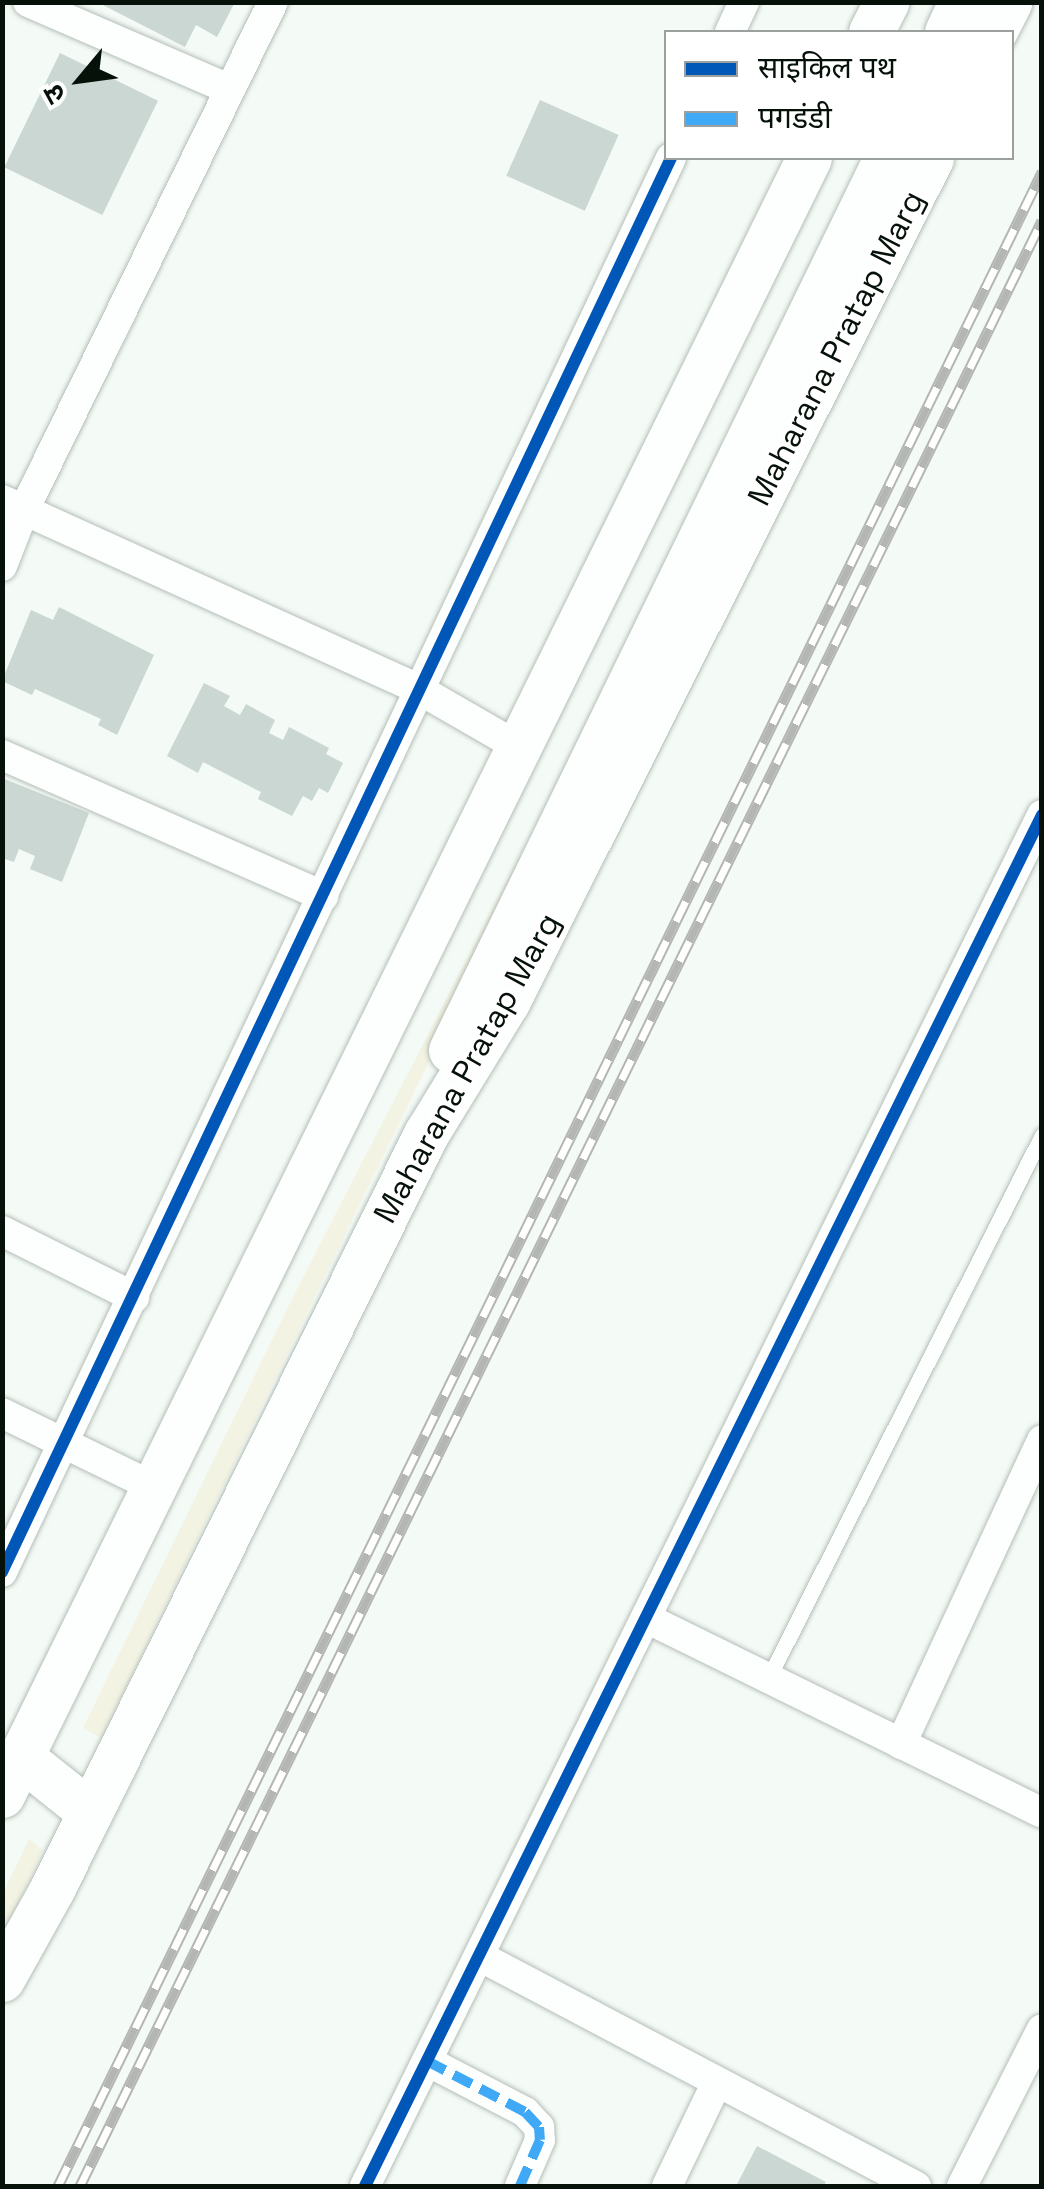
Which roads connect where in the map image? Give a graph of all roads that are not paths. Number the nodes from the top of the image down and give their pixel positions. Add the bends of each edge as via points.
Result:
1 (28, 2) edge
2 (273, 2) edge
3 (744, 2) edge
4 (886, 2) edge
5 (961, 2) edge
6 (1008, 2) edge
7 (78, 12) edge
8 (731, 30) edge
9 (872, 30) edge
10 (947, 30) edge
11 (995, 30) edge
12 (229, 89) junction
13 (670, 160) edge
14 (808, 160) edge
15 (885, 160) edge
16 (930, 160) edge
17 (13, 505) edge
18 (2, 566) edge
19 (420, 690) junction
20 (517, 746) junction
21 (2, 755) edge
22 (1042, 815) edge
23 (323, 896) junction
24 (1042, 1135) edge
25 (2, 1232) edge
26 (370, 1249) junction
27 (134, 1297) junction
28 (2, 1413) edge
29 (1042, 1440) edge
30 (63, 1444) junction
31 (154, 1487) junction
32 (2, 1572) edge
33 (646, 1618) junction
34 (768, 1679) junction
35 (901, 1744) junction
36 (12, 1776) edge
37 (90, 1812) junction
38 (1042, 1813) edge
39 (481, 1957) junction
40 (2, 1979) edge
41 (1042, 2029) edge
42 (427, 2061) junction
43 (717, 2082) junction
44 (365, 2186) edge
45 (520, 2186) edge
46 (668, 2186) edge
47 (916, 2186) edge
48 (962, 2186) edge

1 - 7 street
2 - 12 street
3 - 8 street
4 - 9 main road
5 - 10 main road
6 - 11 main road
7 - 12 street
12 - 17 street
13 - 19 street
14 - 20 main road
15 - 26 main road via 478,988
16 - 26 main road, Maharana Pratap Marg via 508,1002 426,1134
17 - 18 street
17 - 19 street
19 - 20 street
19 - 23 street
20 - 31 main road
21 - 23 street
22 - 33 street
23 - 27 street
24 - 34 lane
25 - 27 street
26 - 37 main road, Maharana Pratap Marg
27 - 30 street
28 - 30 street
29 - 35 street
30 - 31 street
30 - 32 street
31 - 36 main road
33 - 34 street
33 - 39 street
34 - 35 street
35 - 38 street
36 - 37 main road
37 - 40 main road, Maharana Pratap Marg
39 - 42 street
39 - 43 street
41 - 48 street
42 - 44 street
42 - 45 street via 524,2112 539,2127
43 - 46 street
43 - 47 street

